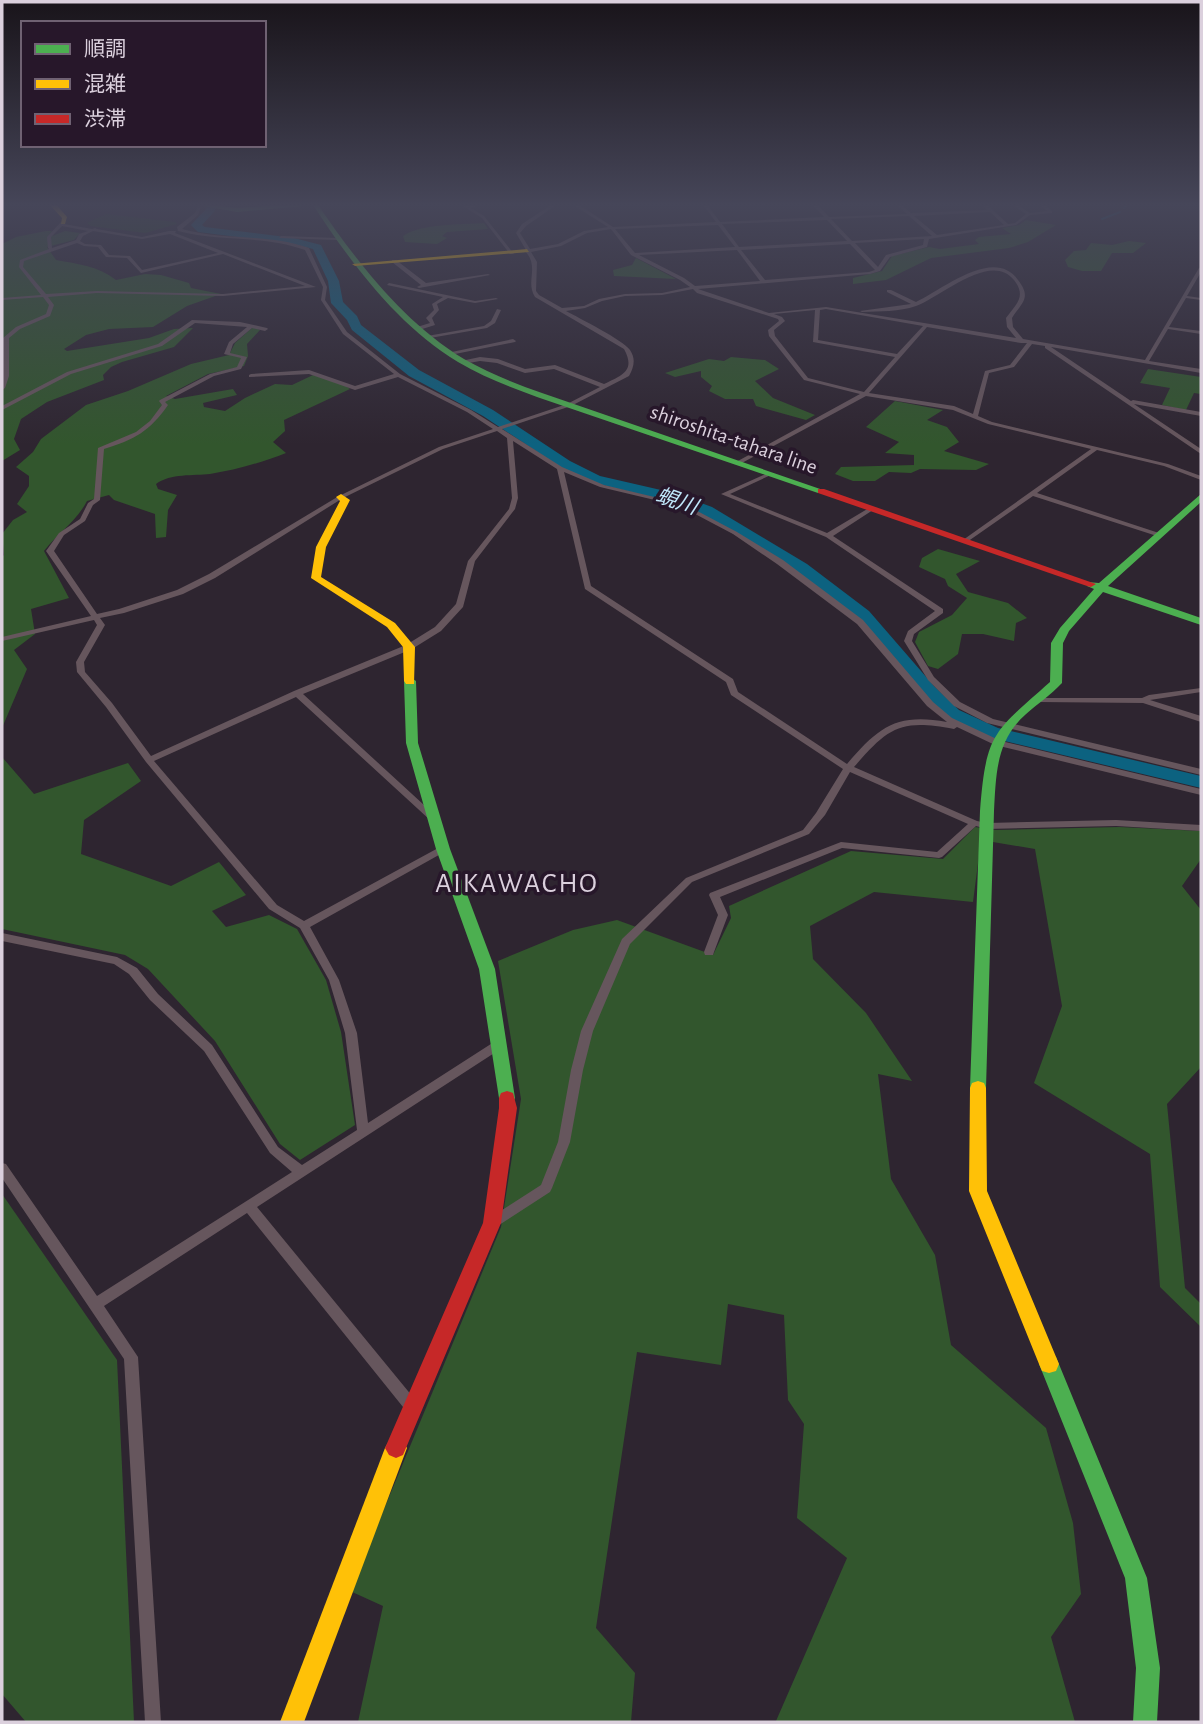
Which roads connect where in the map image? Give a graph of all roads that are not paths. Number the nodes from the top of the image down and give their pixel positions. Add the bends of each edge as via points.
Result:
1 (36, 283) edge
2 (302, 283) edge
3 (324, 283) edge
4 (392, 283) edge
5 (430, 283) edge
6 (534, 283) edge
7 (687, 283) edge
8 (757, 283) edge
9 (954, 283) edge
10 (1019, 283) edge
11 (1193, 283) edge
12 (383, 285) junction
13 (425, 285) joint
14 (692, 288) junction
15 (416, 289) junction
16 (889, 291) dead end
17 (47, 296) junction
18 (446, 297) junction
19 (1186, 297) junction
20 (2, 299) edge
21 (496, 299) dead end
22 (1201, 299) edge
23 (915, 304) junction
24 (818, 308) junction
25 (499, 310) dead end
26 (560, 310) junction
27 (850, 312) junction
28 (767, 314) junction
29 (926, 325) junction
30 (250, 327) junction
31 (1168, 328) junction
32 (265, 329) dead end
33 (424, 332) junction
34 (1201, 333) edge
35 (453, 334) junction
36 (513, 341) dead end
37 (1021, 341) junction
38 (1030, 343) junction
39 (1043, 345) junction
40 (473, 349) junction
41 (450, 353) junction
42 (897, 356) junction
43 (463, 362) junction
44 (1146, 362) junction
45 (1201, 371) edge
46 (398, 374) junction
47 (251, 376) dead end
48 (606, 387) junction
49 (2, 388) edge
50 (865, 394) junction
51 (1128, 402) junction
52 (569, 405) junction
53 (2, 408) edge
54 (1201, 414) edge
55 (975, 417) junction
56 (501, 428) junction
57 (510, 438) junction
58 (1096, 447) junction
59 (1201, 452) edge
60 (738, 463) junction
61 (560, 468) junction
62 (770, 474) junction
63 (1201, 478) edge
64 (1031, 493) junction
65 (341, 497) junction
66 (1201, 497) edge
67 (871, 509) junction
68 (1160, 535) junction
69 (828, 536) junction
70 (965, 541) junction
71 (1100, 588) junction
72 (95, 617) junction
73 (1201, 622) edge
74 (2, 639) edge
75 (409, 647) junction
76 (1201, 690) edge
77 (297, 693) junction
78 (1039, 701) junction
79 (1144, 701) junction
80 (1201, 719) edge
81 (965, 728) junction
82 (1002, 735) junction
83 (149, 760) junction
84 (848, 768) junction
85 (1201, 772) edge
86 (1201, 792) edge
87 (436, 821) junction
88 (980, 825) junction
89 (1201, 828) edge
90 (443, 849) junction
91 (304, 926) junction
92 (2, 937) edge
93 (709, 952) dead end
94 (498, 1045) junction
95 (363, 1132) junction
96 (2, 1168) edge
97 (301, 1172) junction
98 (249, 1206) junction
99 (492, 1223) junction
100 (95, 1305) junction
101 (412, 1407) junction
102 (153, 1722) edge
103 (292, 1722) edge
104 (1145, 1722) edge

1 - 17 street
2 - 17 street via 314,288 223,295 97,292
3 - 46 street via 323,300 345,334
4 - 12 street
5 - 13 street
6 - 26 street via 537,296
7 - 14 street
8 - 14 street
9 - 23 street
10 - 37 street via 1024,298 1009,318
11 - 19 street
12 - 15 street
12 - 33 street, shiroshita-tahara line
13 - 15 street
14 - 26 street via 625,295
14 - 28 street
15 - 18 street
16 - 23 street
17 - 20 street
17 - 49 street via 52,305 48,316 6,338
18 - 21 street via 475,302
18 - 33 street via 434,304 437,310 429,318 433,324
19 - 22 street
19 - 31 street
23 - 27 street
24 - 27 street
24 - 28 street
24 - 42 street via 815,341
25 - 35 street via 494,322 485,327
26 - 48 street via 626,348 632,357 627,375
27 - 29 street
28 - 50 street via 782,321 771,330 772,336 806,379
29 - 37 street
29 - 42 street
30 - 32 street
30 - 53 street via 194,321 160,345 69,373
30 - 72 street via 231,343 227,354 244,357 239,368 212,374 162,401 165,405 152,425 101,448 97,500 50,551
31 - 34 street
31 - 44 street
33 - 35 street
33 - 41 street, shiroshita-tahara line
35 - 40 street
36 - 40 street
37 - 38 street
38 - 39 street
38 - 55 street via 1012,366 987,372
39 - 44 street
39 - 51 street
40 - 41 street
41 - 43 street, shiroshita-tahara line
42 - 50 street
43 - 48 street via 498,360 525,371 555,366
43 - 52 street, shiroshita-tahara line
44 - 45 street
46 - 47 street via 355,388 309,372
46 - 56 street
48 - 52 street
50 - 55 street via 954,408
50 - 60 street
51 - 54 street
51 - 59 street
52 - 56 street
52 - 60 street, shiroshita-tahara line
55 - 58 street
56 - 57 street
56 - 65 street via 441,448
57 - 61 street
57 - 75 street via 512,509 472,561 460,605 438,629
58 - 63 street
58 - 64 street
60 - 62 street, shiroshita-tahara line
61 - 81 street via 602,486 682,505 746,540 860,622 930,704
61 - 84 street via 588,587 730,681 734,693
62 - 67 street, shiroshita-tahara line
62 - 69 street via 724,494
64 - 68 street
64 - 70 street
65 - 72 street via 180,592
65 - 75 street via 345,500 315,564 316,578 391,625
66 - 68 street
67 - 69 street
67 - 70 street, shiroshita-tahara line
68 - 71 street
69 - 82 street via 940,611 911,633 908,641 931,678 957,704
70 - 71 street, shiroshita-tahara line
71 - 73 street, shiroshita-tahara line
71 - 78 street via 1056,643 1056,683
72 - 74 street
72 - 83 street via 101,625 80,662 80,672
75 - 77 street
75 - 87 street via 412,743
76 - 79 street
77 - 83 street
77 - 87 street
78 - 79 street
78 - 82 street
79 - 80 street
81 - 82 street
81 - 84 street via 932,722 890,728
82 - 85 street
82 - 86 street
82 - 88 street
83 - 91 street via 273,907
84 - 88 street
84 - 99 street via 806,832 688,880 626,942 587,1031 564,1142 546,1188
87 - 90 street
88 - 89 street via 1116,823
88 - 93 street via 939,855 841,845 714,895 723,915
88 - 104 street via 978,1191 1136,1578 1148,1668
90 - 91 street
90 - 94 street via 487,969
91 - 95 street via 334,979 351,1033
92 - 97 street via 117,961 133,971 208,1048 274,1150
94 - 95 street
94 - 99 street via 508,1108
95 - 97 street
96 - 100 street
97 - 98 street
98 - 100 street
98 - 101 street
99 - 101 street
100 - 102 street via 131,1357
101 - 103 street

